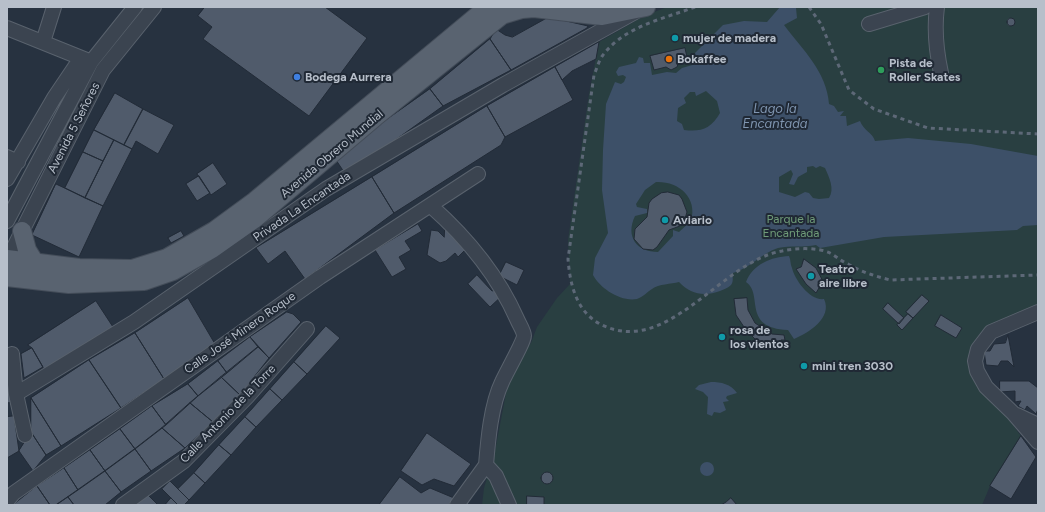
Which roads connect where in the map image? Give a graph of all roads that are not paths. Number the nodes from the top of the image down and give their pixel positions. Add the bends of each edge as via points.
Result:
1 (54, 7) edge
2 (135, 7) edge
3 (154, 7) edge
4 (488, 7) edge
5 (925, 7) edge
6 (937, 7) edge
7 (641, 9) edge
8 (869, 24) dead end
9 (594, 25) junction
10 (7, 28) edge
11 (43, 42) junction
12 (86, 60) junction
13 (103, 70) junction
14 (941, 72) dead end
15 (13, 160) edge
16 (478, 174) dead end
17 (7, 179) edge
18 (431, 206) junction
19 (7, 221) edge
20 (22, 231) junction
21 (35, 263) junction
22 (7, 268) edge
23 (1038, 312) edge
24 (307, 329) dead end
25 (12, 354) dead end
26 (16, 394) junction
27 (13, 410) edge
28 (1013, 413) junction
29 (1038, 425) edge
30 (25, 435) dead end
31 (1038, 442) edge
32 (486, 465) junction
33 (7, 500) edge
34 (123, 505) edge
35 (457, 505) edge
36 (509, 505) edge

1 - 11 street
2 - 12 street, Avenida 5 Señores
3 - 13 street, Avenida 5 Señores
4 - 21 main road, Avenida Obrero Mundial via 254,200 214,230 167,258 132,269 78,268
5 - 8 street
6 - 14 street via 935,34
7 - 9 main road, Avenida Obrero Mundial via 619,14
9 - 22 main road, Avenida Obrero Mundial via 534,8 502,15 253,220 173,272 144,281 69,284
9 - 26 street, Privada La Encantada via 326,189 134,322
10 - 11 street
11 - 12 street
12 - 13 street
12 - 15 street via 54,98
12 - 19 street, Avenida 5 Señores
13 - 20 street, Avenida 5 Señores
15 - 17 street
16 - 18 street, Calle José Minero Roque
18 - 32 street via 446,219 492,274 508,299 524,336 523,343 498,389
18 - 33 street, Calle José Minero Roque via 314,281 138,404
20 - 21 main road via 27,250
20 - 22 street, Avenida 5 Señores
21 - 22 main road, Avenida Obrero Mundial
23 - 28 street via 991,332 976,353 977,371 986,387
24 - 34 street, Calle Antonio de la Torre via 247,397 184,461
25 - 26 street
26 - 27 street
27 - 30 street
28 - 29 street
28 - 31 street
32 - 35 street
32 - 36 street via 496,476

